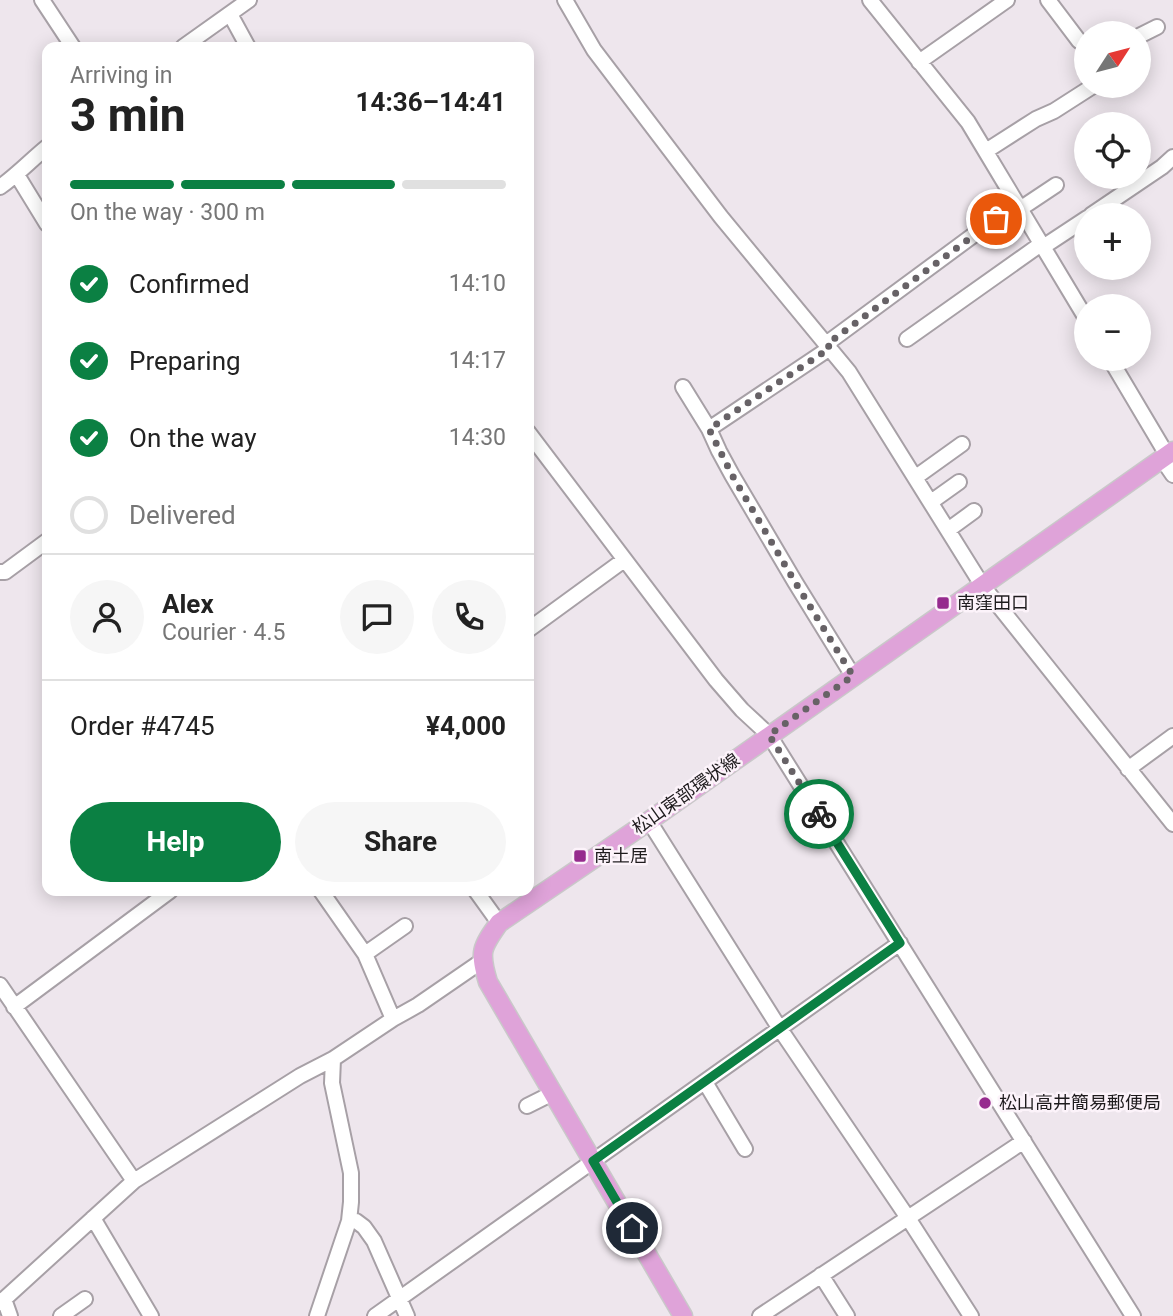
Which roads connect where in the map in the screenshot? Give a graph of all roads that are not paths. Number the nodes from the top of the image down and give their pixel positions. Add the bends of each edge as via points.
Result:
1 (42, 0) edge
2 (249, 0) edge
3 (565, 0) edge
4 (870, 0) edge
5 (1007, 0) edge
6 (1048, 0) edge
7 (230, 14) junction
8 (1157, 27) dead end
9 (1152, 30) edge
10 (1074, 34) edge
11 (70, 42) edge
12 (190, 42) edge
13 (245, 42) edge
14 (919, 62) junction
15 (1074, 98) edge
16 (42, 151) edge
17 (986, 152) junction
18 (1173, 157) edge
19 (17, 175) junction
20 (1056, 186) dead end
21 (0, 187) edge
22 (1109, 203) edge
23 (1018, 206) junction
24 (42, 216) edge
25 (1074, 226) edge
26 (1042, 246) junction
27 (1074, 299) edge
28 (907, 339) dead end
29 (828, 346) junction
30 (1117, 371) edge
31 (683, 387) dead end
32 (709, 429) junction
33 (534, 440) edge
34 (962, 444) dead end
35 (1168, 455) edge
36 (1173, 475) edge
37 (916, 478) junction
38 (959, 482) dead end
39 (931, 502) junction
40 (974, 511) dead end
41 (948, 530) junction
42 (42, 545) edge
43 (624, 560) junction
44 (0, 572) edge
45 (982, 585) junction
46 (534, 626) edge
47 (853, 676) junction
48 (769, 735) junction
49 (1173, 736) edge
50 (1128, 769) junction
51 (649, 821) junction
52 (1173, 824) edge
53 (163, 896) edge
54 (324, 896) edge
55 (480, 896) edge
56 (499, 923) junction
57 (405, 926) dead end
58 (900, 943) junction
59 (365, 954) junction
60 (482, 961) junction
61 (0, 985) edge
62 (14, 1007) junction
63 (393, 1019) junction
64 (780, 1029) junction
65 (333, 1059) junction
66 (705, 1082) junction
67 (553, 1093) junction
68 (527, 1106) dead end
69 (1024, 1141) junction
70 (745, 1149) dead end
71 (593, 1161) junction
72 (134, 1181) junction
73 (93, 1218) junction
74 (908, 1218) junction
75 (349, 1221) junction
76 (821, 1275) junction
77 (85, 1298) dead end
78 (399, 1299) junction
79 (2, 1301) edge
80 (10, 1316) edge
81 (61, 1316) edge
82 (151, 1316) edge
83 (317, 1316) edge
84 (375, 1316) edge
85 (407, 1316) edge
86 (683, 1316) edge
87 (760, 1316) edge
88 (847, 1316) edge
89 (971, 1316) edge
90 (1133, 1316) edge

1 - 11 street
2 - 7 street
3 - 29 street via 594,50 721,217
4 - 14 street
5 - 14 street
6 - 10 street
7 - 12 street
7 - 13 street
8 - 9 street
14 - 17 street
15 - 17 street
16 - 19 street
17 - 23 street
18 - 22 street
19 - 21 street
19 - 24 street
20 - 23 street
23 - 26 street
23 - 29 street
25 - 26 street
26 - 27 street
26 - 28 street
29 - 32 street
29 - 37 street
30 - 35 street
31 - 32 street
32 - 47 street
33 - 43 street
34 - 37 street
35 - 36 street
35 - 45 main road, 松山東部環状線
37 - 39 street
38 - 39 street
39 - 41 street
40 - 41 street
41 - 45 street
42 - 44 street
43 - 46 street
43 - 48 street via 716,680
45 - 47 main road, 松山東部環状線
45 - 50 street
47 - 48 main road, 松山東部環状線
48 - 51 main road, 松山東部環状線
48 - 58 street
49 - 50 street
50 - 52 street
51 - 56 main road, 松山東部環状線
51 - 64 street
53 - 62 street
54 - 59 street
55 - 56 street
56 - 60 main road, 松山東部環状線 via 484,944
57 - 59 street
58 - 64 street
58 - 69 street
59 - 63 street
60 - 63 street
60 - 67 main road via 488,982
61 - 62 street
62 - 72 street
63 - 65 street
64 - 66 street
64 - 74 street
65 - 72 street
65 - 75 street via 331,1083 351,1173
66 - 70 street
66 - 71 street
67 - 68 street
67 - 71 main road
69 - 74 street
69 - 90 street
71 - 78 street
71 - 86 main road
72 - 73 street
73 - 79 street
73 - 82 street
74 - 76 street
74 - 89 street
75 - 78 street via 364,1227 374,1241
75 - 83 street
76 - 87 street
76 - 88 street
77 - 81 street
78 - 84 street
78 - 85 street
79 - 80 street

